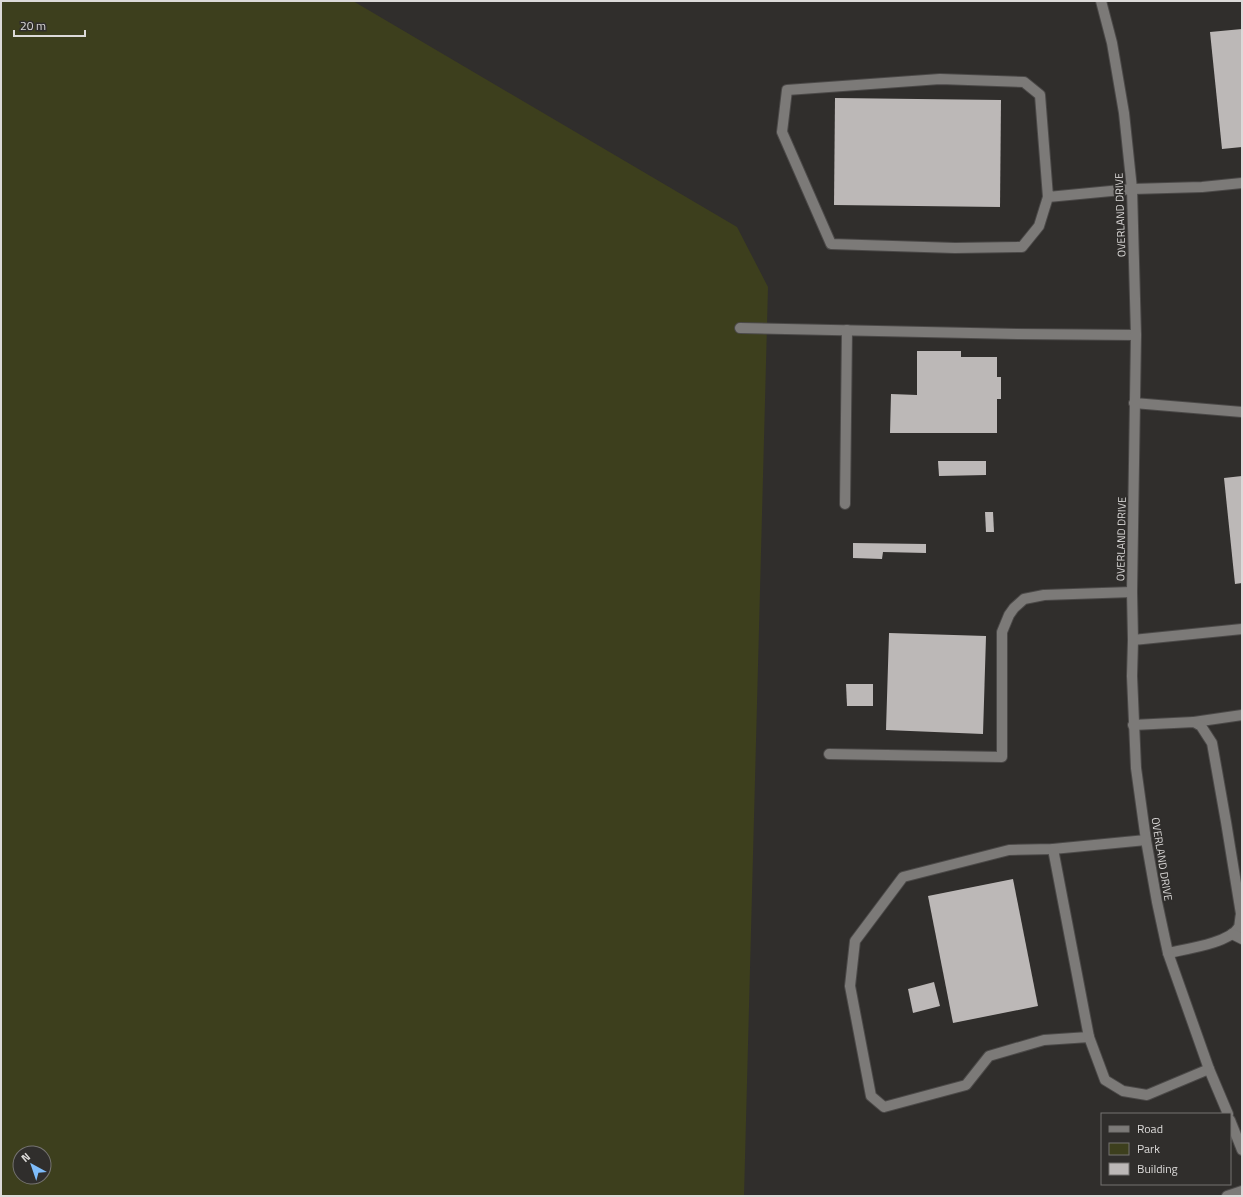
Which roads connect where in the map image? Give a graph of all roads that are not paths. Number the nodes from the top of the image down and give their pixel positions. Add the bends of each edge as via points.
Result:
1 (1101, 1) edge
2 (1242, 183) edge
3 (1132, 189) junction
4 (1048, 197) junction
5 (740, 328) dead end
6 (847, 330) junction
7 (1136, 335) junction
8 (1134, 403) junction
9 (1242, 412) edge
10 (846, 504) dead end
11 (1132, 592) junction
12 (1242, 629) edge
13 (1134, 640) junction
14 (1242, 715) edge
15 (1194, 722) junction
16 (1133, 725) junction
17 (829, 754) dead end
18 (1146, 840) junction
19 (1053, 849) junction
20 (1232, 934) junction
21 (1242, 939) edge
22 (1168, 953) junction
23 (1089, 1037) junction
24 (1209, 1069) junction
25 (1228, 1113) edge
26 (1231, 1122) edge
27 (1242, 1150) edge
28 (1242, 1191) edge
29 (1227, 1196) edge

1 - 3 street, OVERLAND DRIVE via 1112,43 1124,113
2 - 3 street
3 - 4 street
3 - 7 street, OVERLAND DRIVE
4 - 4 street via 1039,226 1022,247 955,248 831,244 782,132 787,90 940,79 1024,82 1040,95
5 - 6 street
6 - 7 street
6 - 10 street
7 - 8 street, OVERLAND DRIVE
8 - 9 street
8 - 11 street, OVERLAND DRIVE
11 - 13 street, OVERLAND DRIVE
11 - 17 street via 1044,595 1024,599 1014,608 1002,632 1002,756
12 - 13 street
13 - 16 street, OVERLAND DRIVE
14 - 15 street
15 - 16 street
15 - 20 street via 1201,726 1212,743 1241,914 1239,926
16 - 18 street, OVERLAND DRIVE
18 - 19 street
18 - 22 street, OVERLAND DRIVE
19 - 23 street
19 - 23 street via 1009,850 903,877 855,940 850,986 871,1096 884,1106 966,1085 989,1056 1044,1040
20 - 21 street
20 - 22 street via 1219,941
22 - 24 street, OVERLAND DRIVE
23 - 24 street via 1105,1080 1123,1091 1147,1095
24 - 25 street, OVERLAND DRIVE
26 - 27 street
28 - 29 street

